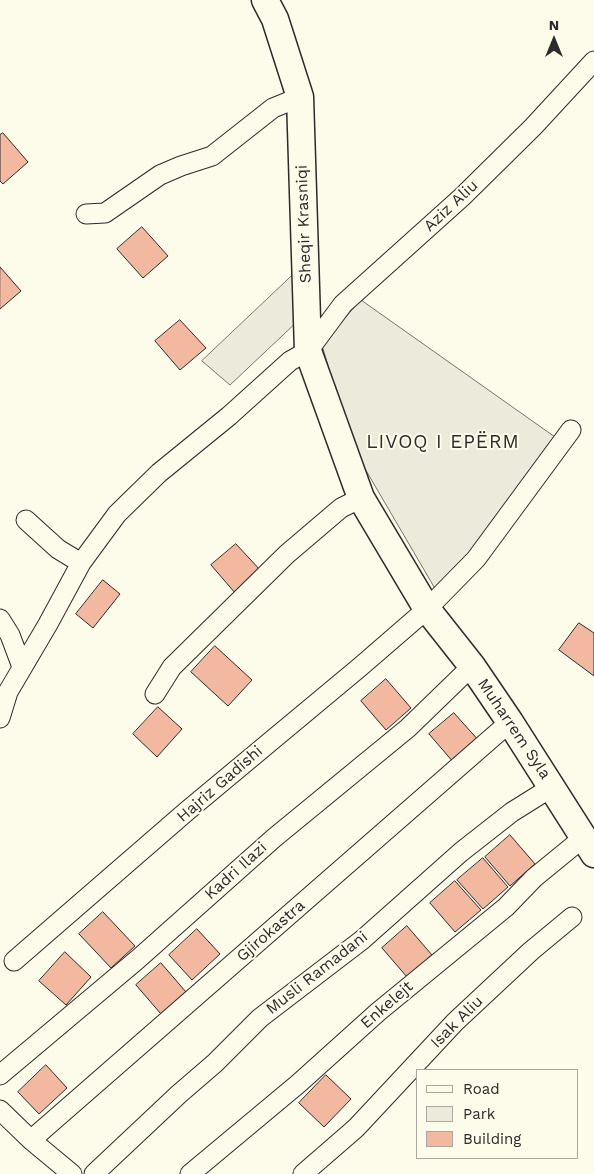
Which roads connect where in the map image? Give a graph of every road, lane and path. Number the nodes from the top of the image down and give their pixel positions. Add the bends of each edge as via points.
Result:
1 (265, 0) edge
2 (594, 60) edge
3 (300, 97) junction
4 (86, 214) dead end
5 (308, 351) junction
6 (571, 430) dead end
7 (361, 498) junction
8 (26, 520) dead end
9 (81, 563) junction
10 (427, 609) junction
11 (0, 619) edge
12 (472, 666) junction
13 (22, 667) junction
14 (155, 694) dead end
15 (0, 718) edge
16 (510, 722) junction
17 (552, 787) junction
18 (589, 845) edge
19 (572, 917) dead end
20 (14, 961) dead end
21 (0, 1076) edge
22 (0, 1110) edge
23 (31, 1140) junction
24 (72, 1174) edge
25 (94, 1174) edge
26 (190, 1174) edge
27 (303, 1174) edge

1 - 3 street, Sheqir Krasniqi via 275,19
2 - 5 street, Aziz Aliu via 462,197 344,304
3 - 4 street via 273,108 212,156 160,176 105,213
3 - 5 street, Sheqir Krasniqi
5 - 7 street, Muharrem Syla
5 - 9 street via 290,361 230,416 159,473 117,514
6 - 10 street via 476,559
7 - 10 street, Muharrem Syla
7 - 14 street via 341,508 287,554 172,667
8 - 9 street via 58,549
9 - 13 street
10 - 12 street, Muharrem Syla
10 - 20 street, Hajriz Gadishi
11 - 13 street
12 - 16 street, Muharrem Syla
12 - 21 street, Kadri Ilazi via 408,728 274,838
13 - 15 street via 8,692
16 - 17 street, Muharrem Syla
16 - 23 street, Gjirokastra
17 - 18 street, Muharrem Syla
17 - 25 street, Musli Ramadani via 512,812 461,852 362,940 260,1018
18 - 26 street, Enkelejt via 534,878 506,907
19 - 27 street, Isak Aliu via 455,1022 356,1128
22 - 23 street
23 - 24 street

